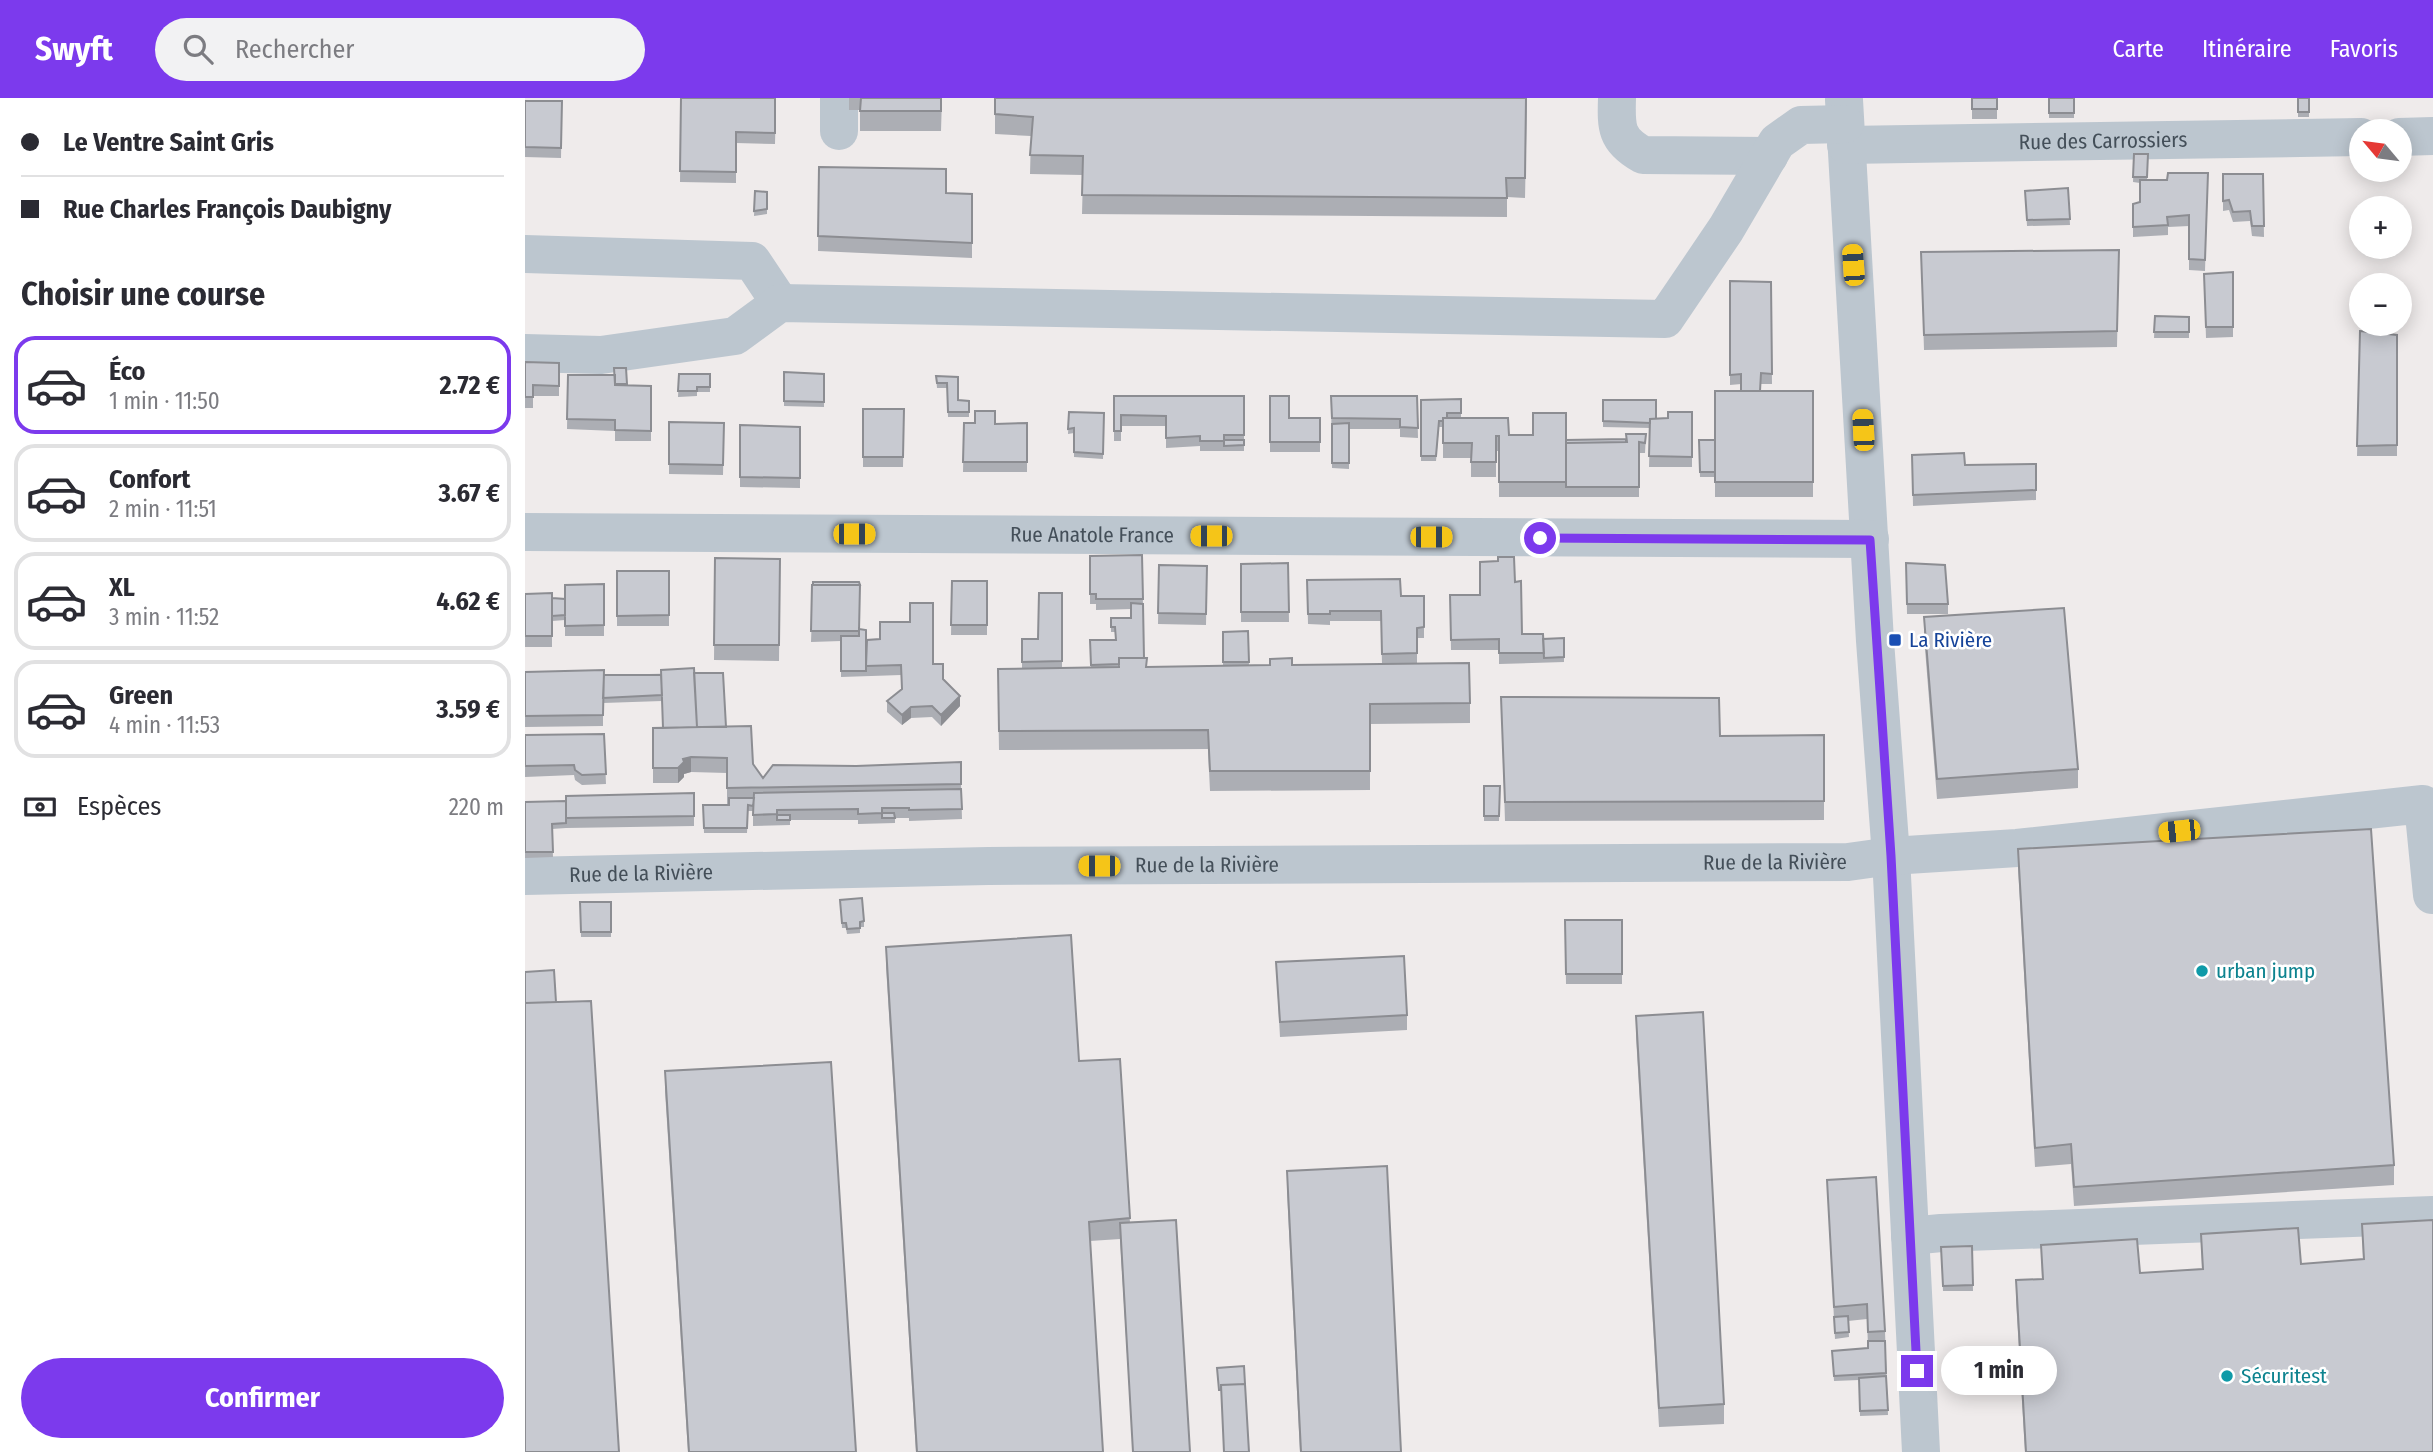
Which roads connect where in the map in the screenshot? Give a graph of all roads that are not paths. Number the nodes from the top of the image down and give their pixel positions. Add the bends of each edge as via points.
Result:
1 (1616, 98) edge
2 (1845, 122) edge
3 (2412, 136) edge
4 (2433, 136) edge
5 (2349, 137) edge
6 (1769, 156) junction
7 (525, 254) edge
8 (780, 303) junction
9 (525, 353) edge
10 (525, 532) edge
11 (1870, 540) junction
12 (1891, 856) junction
13 (525, 876) edge
14 (2432, 895) edge
15 (2433, 1215) edge
16 (1910, 1236) junction
17 (1921, 1452) edge

1 - 6 street via 1616,124 1625,145 1643,155
2 - 5 street, Rue des Carrossiers
2 - 6 street, Rue des Carrossiers via 1801,125 1777,142
2 - 11 street
3 - 4 street
6 - 8 street, Rue des Carrossiers via 1665,320
7 - 8 street via 752,261
8 - 9 street via 735,336 601,355
10 - 11 street, Rue Anatole France
11 - 12 street
12 - 13 street, Rue de la Rivière via 1848,862 988,866
12 - 14 street, Rue de la Rivière via 2017,848 2423,804
12 - 16 street
15 - 16 street
16 - 17 street

